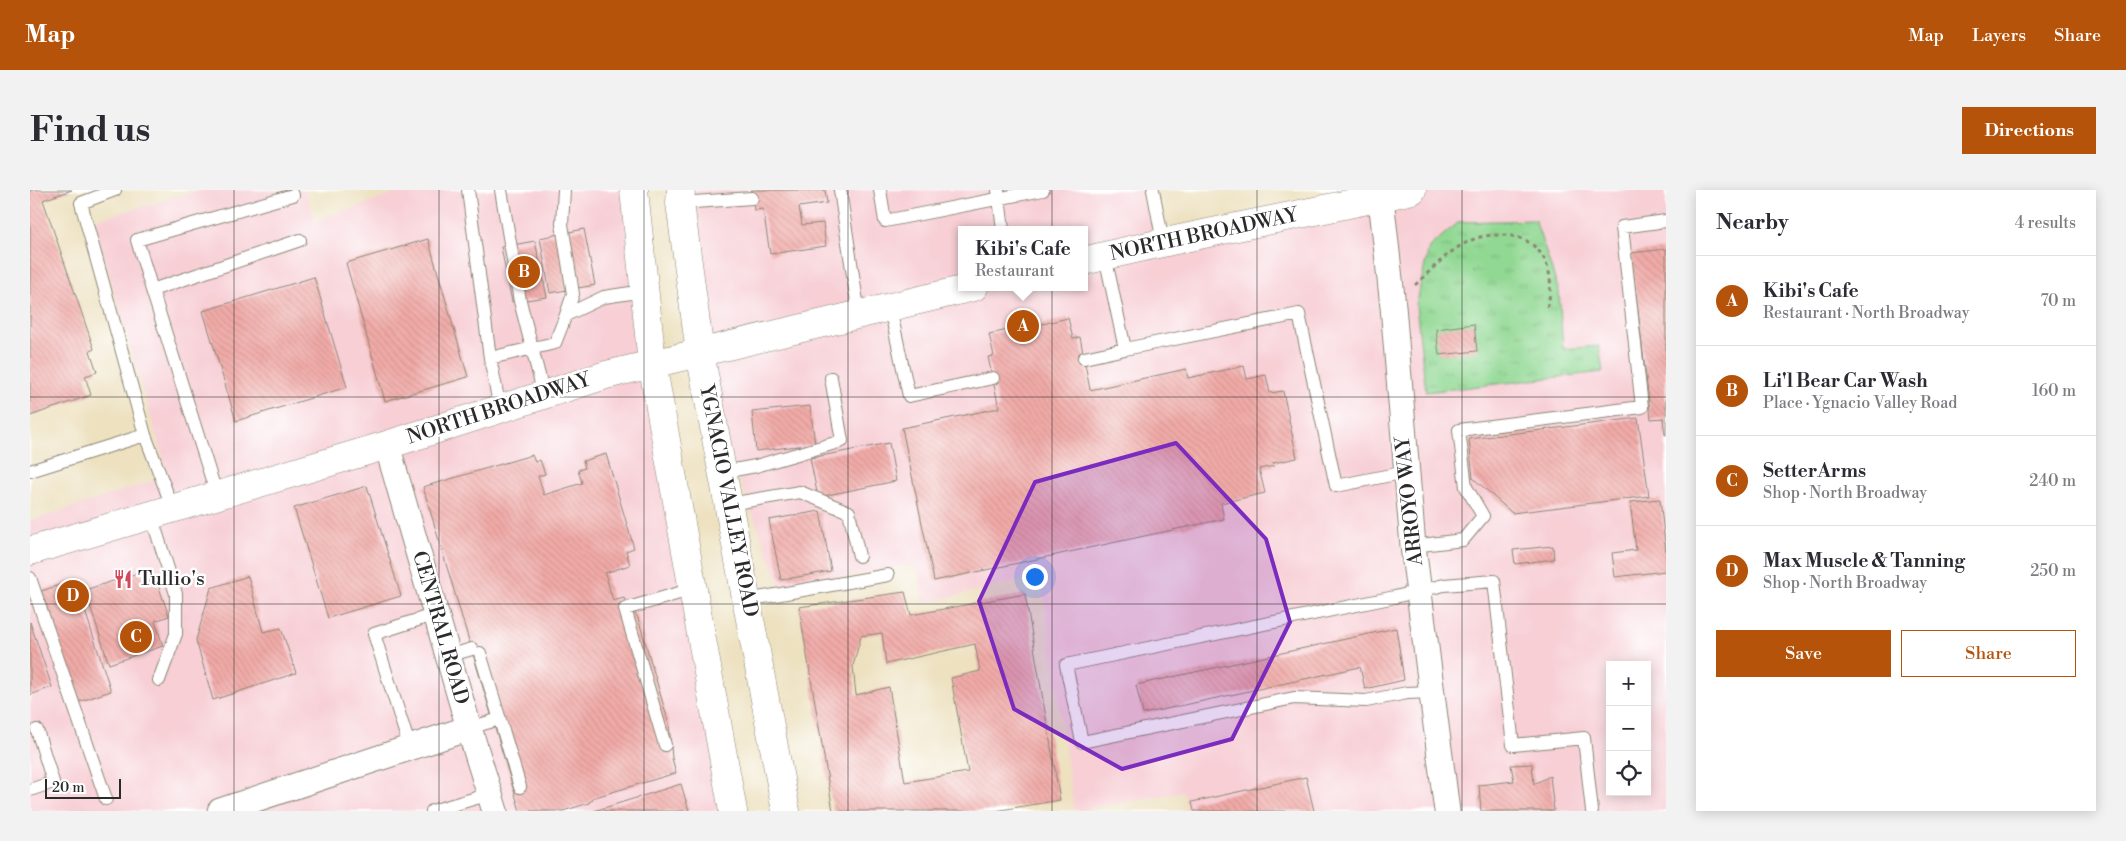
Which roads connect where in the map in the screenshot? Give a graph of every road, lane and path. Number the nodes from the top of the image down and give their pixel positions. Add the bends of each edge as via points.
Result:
1 (115, 190) edge
2 (468, 190) edge
3 (501, 190) edge
4 (564, 190) edge
5 (634, 190) edge
6 (840, 190) edge
7 (880, 190) edge
8 (1043, 190) edge
9 (1153, 190) edge
10 (1412, 190) edge
11 (735, 194) edge
12 (998, 194) edge
13 (1380, 194) edge
14 (293, 195) dead end
15 (680, 197) edge
16 (752, 198) dead end
17 (1666, 221) edge
18 (1002, 226) edge
19 (300, 240) dead end
20 (1163, 242) junction
21 (1094, 258) edge
22 (152, 290) junction
23 (644, 291) junction
24 (958, 291) edge
25 (1393, 306) junction
26 (890, 308) junction
27 (1546, 310) dead end
28 (566, 315) junction
29 (859, 315) junction
30 (531, 348) junction
31 (1125, 349) junction
32 (700, 353) junction
33 (490, 358) junction
34 (1084, 358) dead end
35 (652, 363) junction
36 (831, 378) dead end
37 (992, 378) dead end
38 (544, 395) junction
39 (500, 409) junction
40 (145, 435) junction
41 (387, 445) junction
42 (30, 471) edge
43 (723, 472) junction
44 (1406, 472) junction
45 (217, 496) junction
46 (729, 504) junction
47 (162, 512) junction
48 (1413, 546) junction
49 (30, 551) edge
50 (859, 556) dead end
51 (888, 576) dead end
52 (30, 578) edge
53 (693, 589) junction
54 (1419, 592) junction
55 (747, 600) junction
56 (436, 614) junction
57 (467, 652) junction
58 (159, 680) dead end
59 (1431, 692) junction
60 (493, 721) dead end
61 (469, 728) junction
62 (36, 730) dead end
63 (665, 745) dead end
64 (410, 748) junction
65 (520, 787) dead end
66 (30, 790) edge
67 (106, 799) dead end
68 (493, 802) edge
69 (220, 811) edge
70 (432, 811) edge
71 (733, 811) edge
72 (786, 811) edge
73 (1447, 811) edge
74 (1592, 811) edge

1 - 40 lane via 81,203
2 - 33 lane
3 - 30 lane
4 - 28 lane via 562,224 573,294
5 - 23 main road
6 - 29 lane
7 - 12 lane via 885,221
8 - 12 lane
9 - 20 lane
10 - 13 main road, NORTH BROADWAY
11 - 15 lane
11 - 16 lane
12 - 18 lane
13 - 20 main road, NORTH BROADWAY
13 - 25 street, ARROYO WAY
14 - 22 lane via 137,240
15 - 32 main road, YGNACIO VALLEY ROAD
17 - 48 lane via 1622,228 1642,407 1459,430 1466,487 1483,516 1463,540
19 - 22 lane
20 - 21 main road, NORTH BROADWAY
21 - 31 lane
22 - 45 lane
23 - 28 lane via 604,297
23 - 35 main road
24 - 26 main road, NORTH BROADWAY
25 - 27 path via 1456,248 1474,238 1509,235 1523,238 1536,247 1545,260 1551,280 1551,297
25 - 44 street, ARROYO WAY
26 - 29 main road, NORTH BROADWAY
26 - 37 lane via 909,396
28 - 30 lane via 555,343
29 - 32 main road, NORTH BROADWAY
30 - 33 lane
30 - 38 lane
31 - 34 lane
31 - 44 lane via 1299,314 1336,486
32 - 35 main road, NORTH BROADWAY
32 - 43 main road, YGNACIO VALLEY ROAD
33 - 39 lane
35 - 38 main road, NORTH BROADWAY
35 - 53 main road
36 - 43 lane via 842,441 756,466
38 - 39 main road, NORTH BROADWAY
39 - 41 main road, NORTH BROADWAY
40 - 42 lane
40 - 47 lane
41 - 45 main road, NORTH BROADWAY
41 - 56 street, CENTRAL ROAD
43 - 46 main road, YGNACIO VALLEY ROAD
44 - 48 street, ARROYO WAY
45 - 47 main road, NORTH BROADWAY
46 - 50 lane via 800,492 849,512
46 - 55 main road, YGNACIO VALLEY ROAD
47 - 49 main road, NORTH BROADWAY
47 - 58 lane via 176,594 176,634
48 - 54 street, ARROYO WAY
51 - 55 lane
52 - 67 lane
53 - 63 lane via 625,609
53 - 71 main road
54 - 59 street, ARROYO WAY
54 - 59 lane via 1066,665 1082,742 1294,698 1366,701
54 - 74 lane via 1444,585 1494,581 1514,745 1584,738
55 - 72 main road, YGNACIO VALLEY ROAD
56 - 57 street, CENTRAL ROAD
56 - 64 lane via 374,634
57 - 61 street, CENTRAL ROAD
57 - 65 lane
59 - 73 street, ARROYO WAY
60 - 61 lane
61 - 64 street
61 - 68 street, CENTRAL ROAD
62 - 66 lane via 53,782
64 - 69 street
68 - 70 lane

